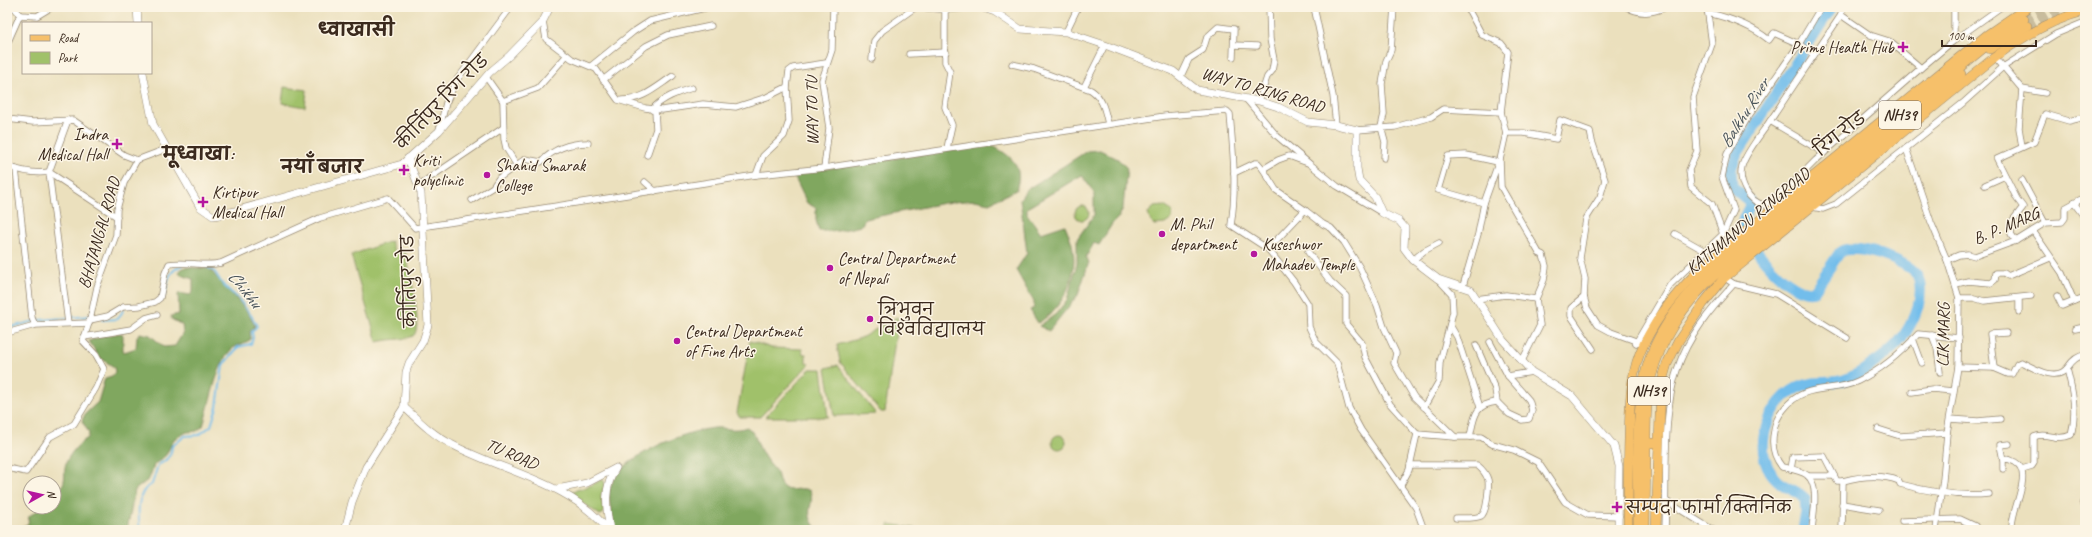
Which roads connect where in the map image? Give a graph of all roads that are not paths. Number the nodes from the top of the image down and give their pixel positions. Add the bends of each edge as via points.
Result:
1 (14, 7) edge
2 (52, 7) edge
3 (137, 7) edge
4 (511, 7) edge
5 (550, 7) edge
6 (709, 7) edge
7 (833, 7) edge
8 (916, 7) edge
9 (923, 7) edge
10 (1078, 7) edge
11 (1269, 7) edge
12 (1314, 7) edge
13 (1394, 7) edge
14 (1467, 7) edge
15 (1627, 7) edge
16 (1666, 7) edge
17 (1821, 7) edge
18 (1843, 7) edge
19 (1954, 7) edge
20 (2001, 7) edge
21 (2028, 7) edge
22 (969, 8) edge
23 (944, 9) junction
24 (1707, 10) edge
25 (2085, 11) edge
26 (20, 14) junction
27 (1841, 15) junction
28 (543, 21) junction
29 (138, 22) edge
30 (2025, 22) tunnel mouth
31 (2085, 22) edge
32 (711, 26) dead end
33 (1066, 32) junction
34 (1952, 42) junction
35 (7, 44) edge
36 (1105, 44) junction
37 (1234, 45) junction
38 (1799, 45) junction
39 (1257, 46) dead end
40 (946, 52) junction
41 (909, 54) dead end
42 (1813, 54) junction
43 (567, 55) junction
44 (1233, 57) dead end
45 (1995, 57) junction
46 (872, 59) dead end
47 (826, 63) junction
48 (1012, 64) dead end
49 (591, 66) junction
50 (2003, 67) junction
51 (1921, 68) junction
52 (143, 74) edge
53 (486, 76) junction
54 (673, 76) dead end
55 (1181, 76) junction
56 (603, 80) junction
57 (787, 87) junction
58 (1084, 87) junction
59 (692, 88) dead end
60 (2022, 89) junction
61 (2045, 93) dead end
62 (1246, 98) junction
63 (618, 100) junction
64 (503, 101) junction
65 (1259, 101) junction
66 (654, 110) junction
67 (1502, 112) junction
68 (2085, 117) edge
69 (7, 119) edge
70 (68, 120) junction
71 (1770, 121) junction
72 (1108, 124) junction
73 (1336, 125) junction
74 (1381, 127) junction
75 (503, 128) junction
76 (1357, 130) junction
77 (439, 131) junction
78 (1506, 133) junction
79 (588, 142) dead end
80 (1503, 145) junction
81 (2022, 147) junction
82 (947, 148) junction
83 (1906, 148) junction
84 (166, 149) junction
85 (1824, 153) junction
86 (648, 155) dead end
87 (408, 158) junction
88 (1384, 158) dead end
89 (137, 160) junction
90 (1498, 162) junction
91 (516, 164) junction
92 (1311, 165) junction
93 (7, 166) edge
94 (824, 168) junction
95 (1263, 169) junction
96 (16, 170) junction
97 (49, 172) junction
98 (1234, 173) junction
99 (756, 175) junction
100 (2005, 176) junction
101 (2022, 180) dead end
102 (645, 182) dead end
103 (419, 185) junction
104 (1985, 185) dead end
105 (655, 190) junction
106 (2085, 197) edge
107 (472, 200) dead end
108 (1484, 203) junction
109 (2074, 203) junction
110 (1812, 207) junction
111 (1305, 210) junction
112 (1382, 213) junction
113 (117, 217) junction
114 (1782, 218) junction
115 (2085, 218) edge
116 (2045, 223) junction
117 (422, 227) junction
118 (2033, 230) junction
119 (1675, 234) dead end
120 (1723, 234) junction
121 (2016, 241) junction
122 (1438, 243) dead end
123 (1268, 249) junction
124 (1705, 251) junction
125 (1308, 252) dead end
126 (1699, 256) junction
127 (2050, 258) junction
128 (1731, 259) junction
129 (1413, 260) junction
130 (1947, 260) junction
131 (1716, 271) junction
132 (1438, 279) junction
133 (1734, 284) junction
134 (1956, 284) junction
135 (1463, 286) junction
136 (2031, 296) dead end
137 (2057, 296) dead end
138 (1584, 297) junction
139 (2085, 297) edge
140 (1959, 298) junction
141 (2019, 298) junction
142 (1476, 299) junction
143 (1536, 299) junction
144 (2074, 301) junction
145 (2019, 312) dead end
146 (157, 314) dead end
147 (90, 321) junction
148 (68, 323) junction
149 (35, 325) junction
150 (1450, 325) junction
151 (2085, 327) edge
152 (2075, 329) dead end
153 (7, 332) edge
154 (2006, 333) dead end
155 (1932, 335) junction
156 (84, 337) junction
157 (1847, 338) dead end
158 (1959, 338) junction
159 (1914, 339) junction
160 (1490, 342) dead end
161 (1640, 343) junction
162 (1476, 345) dead end
163 (1593, 349) dead end
164 (2085, 355) edge
165 (1522, 361) junction
166 (1922, 363) dead end
167 (1958, 367) junction
168 (1994, 368) junction
169 (2067, 369) junction
170 (1532, 372) junction
171 (1940, 372) dead end
172 (1508, 376) junction
173 (1953, 391) junction
174 (1912, 392) dead end
175 (1497, 402) junction
176 (404, 407) junction
177 (1424, 407) junction
178 (1480, 407) junction
179 (1950, 419) junction
180 (2000, 419) dead end
181 (1878, 429) dead end
182 (1947, 433) junction
183 (1417, 434) junction
184 (1455, 437) junction
185 (1470, 437) junction
186 (1643, 443) junction
187 (1658, 443) junction
188 (2009, 444) dead end
189 (2003, 460) junction
190 (1410, 465) junction
191 (7, 468) edge
192 (2022, 469) junction
193 (1791, 470) junction
194 (2003, 470) dead end
195 (1662, 476) junction
196 (1808, 476) junction
197 (1834, 476) junction
198 (1843, 481) junction
199 (1401, 485) junction
200 (557, 489) junction
201 (1942, 492) junction
202 (1989, 494) dead end
203 (2085, 499) edge
204 (1666, 501) junction
205 (1842, 504) junction
206 (2085, 507) edge
207 (1879, 510) dead end
208 (1619, 516) junction
209 (1456, 518) dead end
210 (1902, 521) dead end
211 (1937, 521) junction
212 (1975, 526) dead end
213 (345, 530) edge
214 (609, 530) edge
215 (1424, 530) edge
216 (1618, 530) edge
217 (1628, 530) edge
218 (1638, 530) edge
219 (1645, 530) edge
220 (1656, 530) edge
221 (1665, 530) edge
222 (1713, 530) edge
223 (1812, 530) edge
224 (1842, 530) edge
225 (1936, 530) edge
226 (2012, 530) edge

1 - 26 street
2 - 26 street via 37,16
3 - 29 street
4 - 77 street via 456,81 446,103
5 - 28 street, कीर्तिपुर रिंग रोड
6 - 49 street via 650,21
7 - 47 street, WAY TO TU via 832,50
8 - 46 street via 882,31 874,41
9 - 23 street, WAY TO RING ROAD
10 - 33 street
11 - 65 street via 1274,60
12 - 73 street via 1333,96
13 - 74 street via 1391,50 1386,61 1382,84 1384,114
14 - 67 street via 1482,35 1501,43 1508,52
15 - 16 street via 1638,13
17 - 38 street
18 - 27 street
19 - 34 street
20 - 34 street
21 - 114 main road, रिंग रोड via 1987,35 1786,199
22 - 23 street, WAY TO RING ROAD
22 - 33 street, WAY TO RING ROAD via 980,7 995,12 1020,28
23 - 40 street
24 - 38 street via 1756,30 1770,40 1774,33
24 - 120 street via 1712,44 1693,97 1697,151 1689,170 1690,187 1712,204
25 - 45 main road via 2067,16 2014,42
26 - 35 street
27 - 42 street
27 - 51 street via 1870,35 1889,41
28 - 43 street via 546,39
28 - 53 street, कीर्तिपुर रिंग रोड
30 - 114 main road, KATHMANDU RINGROAD / NH39 via 2002,33
31 - 50 street via 2056,34
32 - 56 street via 668,35 646,46
33 - 36 street, WAY TO RING ROAD
34 - 51 street
36 - 55 street, WAY TO RING ROAD
36 - 58 street
37 - 39 street
37 - 44 street
37 - 55 street via 1234,29 1218,27 1207,37 1203,50 1189,59
38 - 42 street
38 - 120 street via 1748,117 1727,154 1722,177 1734,210
40 - 41 street
40 - 82 street via 945,62 950,72 945,107 952,125
42 - 71 street
43 - 49 street
43 - 64 street via 538,88
45 - 50 street
45 - 110 main road
47 - 57 street via 793,68 789,71
47 - 94 street, WAY TO TU via 822,80 829,128
48 - 58 street
49 - 56 street
50 - 60 street
50 - 83 street
51 - 85 street
52 - 84 street, कीर्तिपुर रिंग रोड via 153,124
53 - 64 street
53 - 77 street, कीर्तिपुर रिंग रोड
54 - 63 street via 642,97
55 - 62 street, WAY TO RING ROAD via 1197,90
56 - 63 street
57 - 66 street via 767,98 736,107 703,104
57 - 99 street via 789,121 784,136 763,156
58 - 72 street via 1097,94 1103,104
59 - 66 street via 656,105
60 - 61 street
60 - 81 street via 2019,123
62 - 65 street, WAY TO RING ROAD
62 - 92 street via 1277,136
63 - 66 street
64 - 75 street
65 - 73 street, WAY TO RING ROAD via 1308,122
66 - 86 street via 656,129
67 - 74 street via 1443,109 1431,117 1395,127
67 - 78 street
68 - 81 street via 2069,121 2045,114 2036,139
69 - 70 street via 34,122
70 - 89 street via 82,125 124,156
70 - 97 street
71 - 85 street
71 - 85 street via 1742,166 1743,187 1756,203 1764,205 1792,184
72 - 82 street
72 - 98 street via 1228,111
73 - 76 street, WAY TO RING ROAD
74 - 76 street
74 - 88 street via 1385,142
75 - 91 street via 506,148
75 - 103 street
76 - 112 street via 1357,168 1360,180 1375,197
77 - 87 street, कीर्तिपुर रिंग रोड
78 - 80 street
78 - 138 street via 1556,138 1560,120 1590,131 1605,180 1600,197 1586,219 1580,258 1585,279
79 - 91 street via 562,146 541,162 525,160
80 - 90 street
80 - 143 street via 1500,160 1501,187 1539,253 1543,254 1546,266 1544,280
81 - 100 street via 1997,159
82 - 94 street
83 - 110 street via 1836,204 1823,209
83 - 130 street, LIK MARG
84 - 87 street, कीर्तिपुर रिंग रोड via 200,207 213,216 402,164
84 - 89 street
87 - 103 street, कीर्तिपुर रोड
89 - 113 street, BHAJANGAL ROAD via 124,183
90 - 108 street
90 - 108 street via 1466,155 1447,158 1438,190
91 - 107 street via 499,178 493,187
92 - 95 street via 1289,156
92 - 112 street via 1337,186
93 - 96 street
94 - 99 street
95 - 98 street via 1255,163
95 - 111 street via 1276,190
96 - 97 street
96 - 149 street via 32,318
97 - 113 street
97 - 148 street
98 - 123 street via 1235,192 1231,225
99 - 105 street
100 - 104 street
100 - 121 street via 2023,207 2013,220 2011,234
101 - 116 street
102 - 105 street
103 - 117 street, कीर्तिपुर रोड via 423,211
105 - 117 street
106 - 109 street, B. P. MARG
108 - 135 street
109 - 115 street
109 - 116 street, B. P. MARG via 2065,208 2065,218 2062,222
110 - 114 main road
111 - 123 street
111 - 177 street via 1331,228 1344,242 1360,268 1396,353 1394,363 1414,396
112 - 129 street via 1399,221 1404,228 1404,248
113 - 147 street, BHAJANGAL ROAD via 116,235 98,287
114 - 128 main road, KATHMANDU RINGROAD / NH39
114 - 128 main road
116 - 118 street, B. P. MARG
117 - 147 street via 415,228 388,198 320,218 221,264 169,264 160,298 155,302 123,307 108,316
117 - 176 street, कीर्तिपुर रोड via 428,325 423,341 406,372
118 - 121 street, B. P. MARG
118 - 127 street
119 - 124 street
120 - 124 street
121 - 130 street, B. P. MARG via 1975,256 1968,254
122 - 129 street
123 - 199 street via 1308,304 1309,327 1316,342 1337,364 1349,408 1360,430
124 - 126 street
125 - 183 street via 1330,281 1346,296 1346,324 1362,343 1365,357 1390,404
126 - 131 street
126 - 161 street via 1670,285
127 - 134 street via 2008,276 1996,273 1995,280 1991,283 1968,281
127 - 144 street via 2062,273
128 - 131 main road, KATHMANDU RINGROAD / NH39
128 - 131 main road
129 - 132 street
130 - 134 street, LIK MARG
131 - 133 street
131 - 161 main road via 1680,290
131 - 186 main road, KATHMANDU RINGROAD / NH39 via 1692,288 1654,347 1644,380
131 - 187 main road via 1668,364 1661,385
132 - 135 street
132 - 150 street via 1452,294 1453,312
133 - 157 street via 1776,294
133 - 195 street via 1700,325 1677,370
134 - 140 street, LIK MARG
135 - 142 street via 1471,290
136 - 141 street
137 - 144 street via 2062,306
138 - 161 street via 1587,308 1598,325
138 - 163 street via 1571,308 1571,316
139 - 144 street
140 - 141 street via 1984,301
140 - 158 street, LIK MARG
141 - 145 street
142 - 143 street via 1506,295
142 - 165 street via 1503,340
143 - 165 street via 1540,326
146 - 156 street via 146,318 131,329
147 - 148 street
147 - 156 street, BHAJANGAL ROAD
148 - 149 street
149 - 153 street
150 - 177 street via 1440,362 1439,381
150 - 178 street via 1457,337
151 - 152 street
154 - 168 street via 1990,334
155 - 158 street
155 - 159 street via 1918,334
155 - 171 street via 1937,348
156 - 191 street via 82,341 96,354 104,369 96,388 74,424 50,437 26,472
158 - 167 street, LIK MARG
159 - 166 street
159 - 193 street via 1886,365 1859,381 1848,386 1816,389 1800,394 1789,402 1775,422 1773,448 1782,467
160 - 172 street
161 - 217 main road via 1630,400
162 - 175 street via 1495,389
164 - 169 street via 2071,362
165 - 170 street
167 - 168 street
167 - 173 street, LIK MARG
168 - 169 street via 2012,374 2021,362 2050,374 2060,374
169 - 192 street via 2072,385 2075,421 2071,435 2058,439 2042,434 2034,437 2033,465
170 - 172 street
170 - 208 street via 1572,396 1614,446 1620,466
172 - 175 street via 1529,400 1532,410 1529,419 1522,420 1509,414
173 - 174 street via 1932,389
173 - 179 street, LIK MARG
175 - 178 street
176 - 200 street, TU ROAD via 424,427 452,444
176 - 213 street, कीर्तिपुर रोड via 366,467 352,502
177 - 184 street
178 - 185 street
179 - 180 street
179 - 182 street, LIK MARG
181 - 182 street via 1900,436
182 - 201 street, LIK MARG
183 - 184 street
183 - 190 street
184 - 185 street
185 - 208 street via 1481,438 1514,450 1538,462 1565,502 1588,515
186 - 187 main road
186 - 218 main road, KATHMANDU RINGROAD / NH39
186 - 219 main road, KATHMANDU RINGROAD / NH39
187 - 195 main road
188 - 189 street via 2000,445
189 - 192 street via 2019,464
189 - 194 street
190 - 199 street
190 - 209 street via 1477,465 1485,472 1488,481 1486,511 1472,518
192 - 226 street via 2021,491 2015,506
193 - 196 street
193 - 197 street via 1793,457 1824,456
195 - 204 street
195 - 220 main road
196 - 197 street
196 - 223 street via 1814,491
197 - 198 street via 1837,481
198 - 201 street via 1862,476 1892,478 1908,486
198 - 205 street
199 - 215 street via 1416,508
200 - 214 street, TU ROAD via 592,513
200 - 214 street via 587,483 616,468 610,476 606,495
201 - 202 street via 1968,496
201 - 211 street, LIK MARG
203 - 206 street
204 - 221 street
204 - 222 street
205 - 207 street
205 - 224 street
208 - 216 street
210 - 211 street
211 - 212 street via 1960,519
211 - 225 street, LIK MARG

